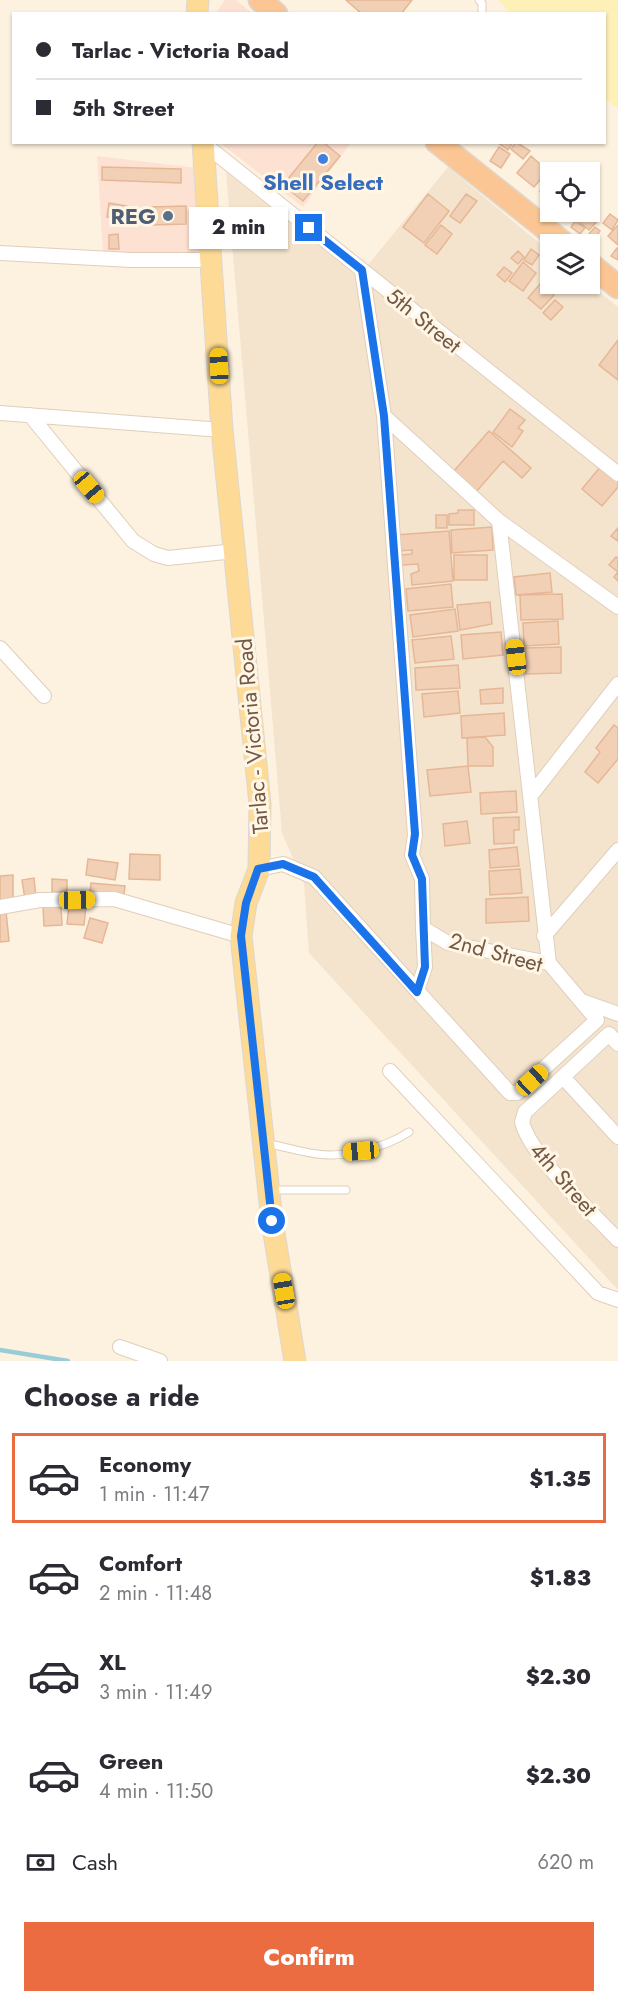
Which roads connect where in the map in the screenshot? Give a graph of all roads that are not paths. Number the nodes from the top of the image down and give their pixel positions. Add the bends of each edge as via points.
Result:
1 (260, 0) edge
2 (274, 12) edge
3 (203, 144) edge
4 (204, 144) edge
5 (440, 144) edge
6 (552, 234) edge
7 (0, 253) edge
8 (213, 260) junction
9 (362, 270) junction
10 (600, 272) edge
11 (618, 287) edge
12 (0, 413) edge
13 (30, 415) junction
14 (384, 416) junction
15 (222, 430) junction
16 (618, 474) edge
17 (499, 521) junction
18 (234, 551) junction
19 (618, 607) edge
20 (0, 648) edge
21 (618, 684) edge
22 (44, 696) dead end
23 (532, 794) junction
24 (618, 850) edge
25 (258, 869) junction
26 (0, 907) edge
27 (423, 928) junction
28 (241, 936) junction
29 (544, 936) junction
30 (549, 963) junction
31 (417, 992) junction
32 (580, 1000) junction
33 (618, 1014) edge
34 (614, 1039) edge
35 (390, 1071) dead end
36 (563, 1077) junction
37 (409, 1132) dead end
38 (618, 1137) edge
39 (263, 1142) junction
40 (268, 1190) junction
41 (346, 1190) dead end
42 (618, 1240) edge
43 (618, 1300) edge
44 (120, 1347) dead end
45 (160, 1361) edge
46 (296, 1361) edge

1 - 2 highway
3 - 8 main road, Tarlac - Victoria Road
4 - 9 street, 5th Street
5 - 6 highway
7 - 8 street
8 - 15 main road, Tarlac - Victoria Road
9 - 14 street, 2nd Street
9 - 16 street, 5th Street
10 - 11 highway
12 - 13 street
13 - 15 street
13 - 18 street via 134,541 168,558
14 - 17 street
14 - 27 street, 2nd Street via 415,834 412,855 422,879
15 - 18 main road, Tarlac - Victoria Road
17 - 19 street
17 - 23 street
18 - 25 main road, Tarlac - Victoria Road via 260,804
20 - 22 street
21 - 23 street
23 - 29 street
24 - 29 street
25 - 28 main road, Tarlac - Victoria Road via 246,903
25 - 31 street via 283,864 314,877
26 - 28 street via 40,900 114,899
27 - 30 street, 2nd Street via 448,943
27 - 31 street via 425,967
28 - 39 main road, Tarlac - Victoria Road
29 - 30 street
30 - 32 street, 2nd Street
31 - 32 street, 2nd Street via 510,1093 517,1093 597,1020
32 - 33 street
34 - 36 street
35 - 43 street via 598,1293
36 - 38 street
36 - 42 street, 4th Street via 525,1112 522,1122 528,1137 554,1172
37 - 39 lane via 361,1151 327,1154
39 - 40 main road, Tarlac - Victoria Road
40 - 41 lane
40 - 46 main road, Tarlac - Victoria Road
44 - 45 street

